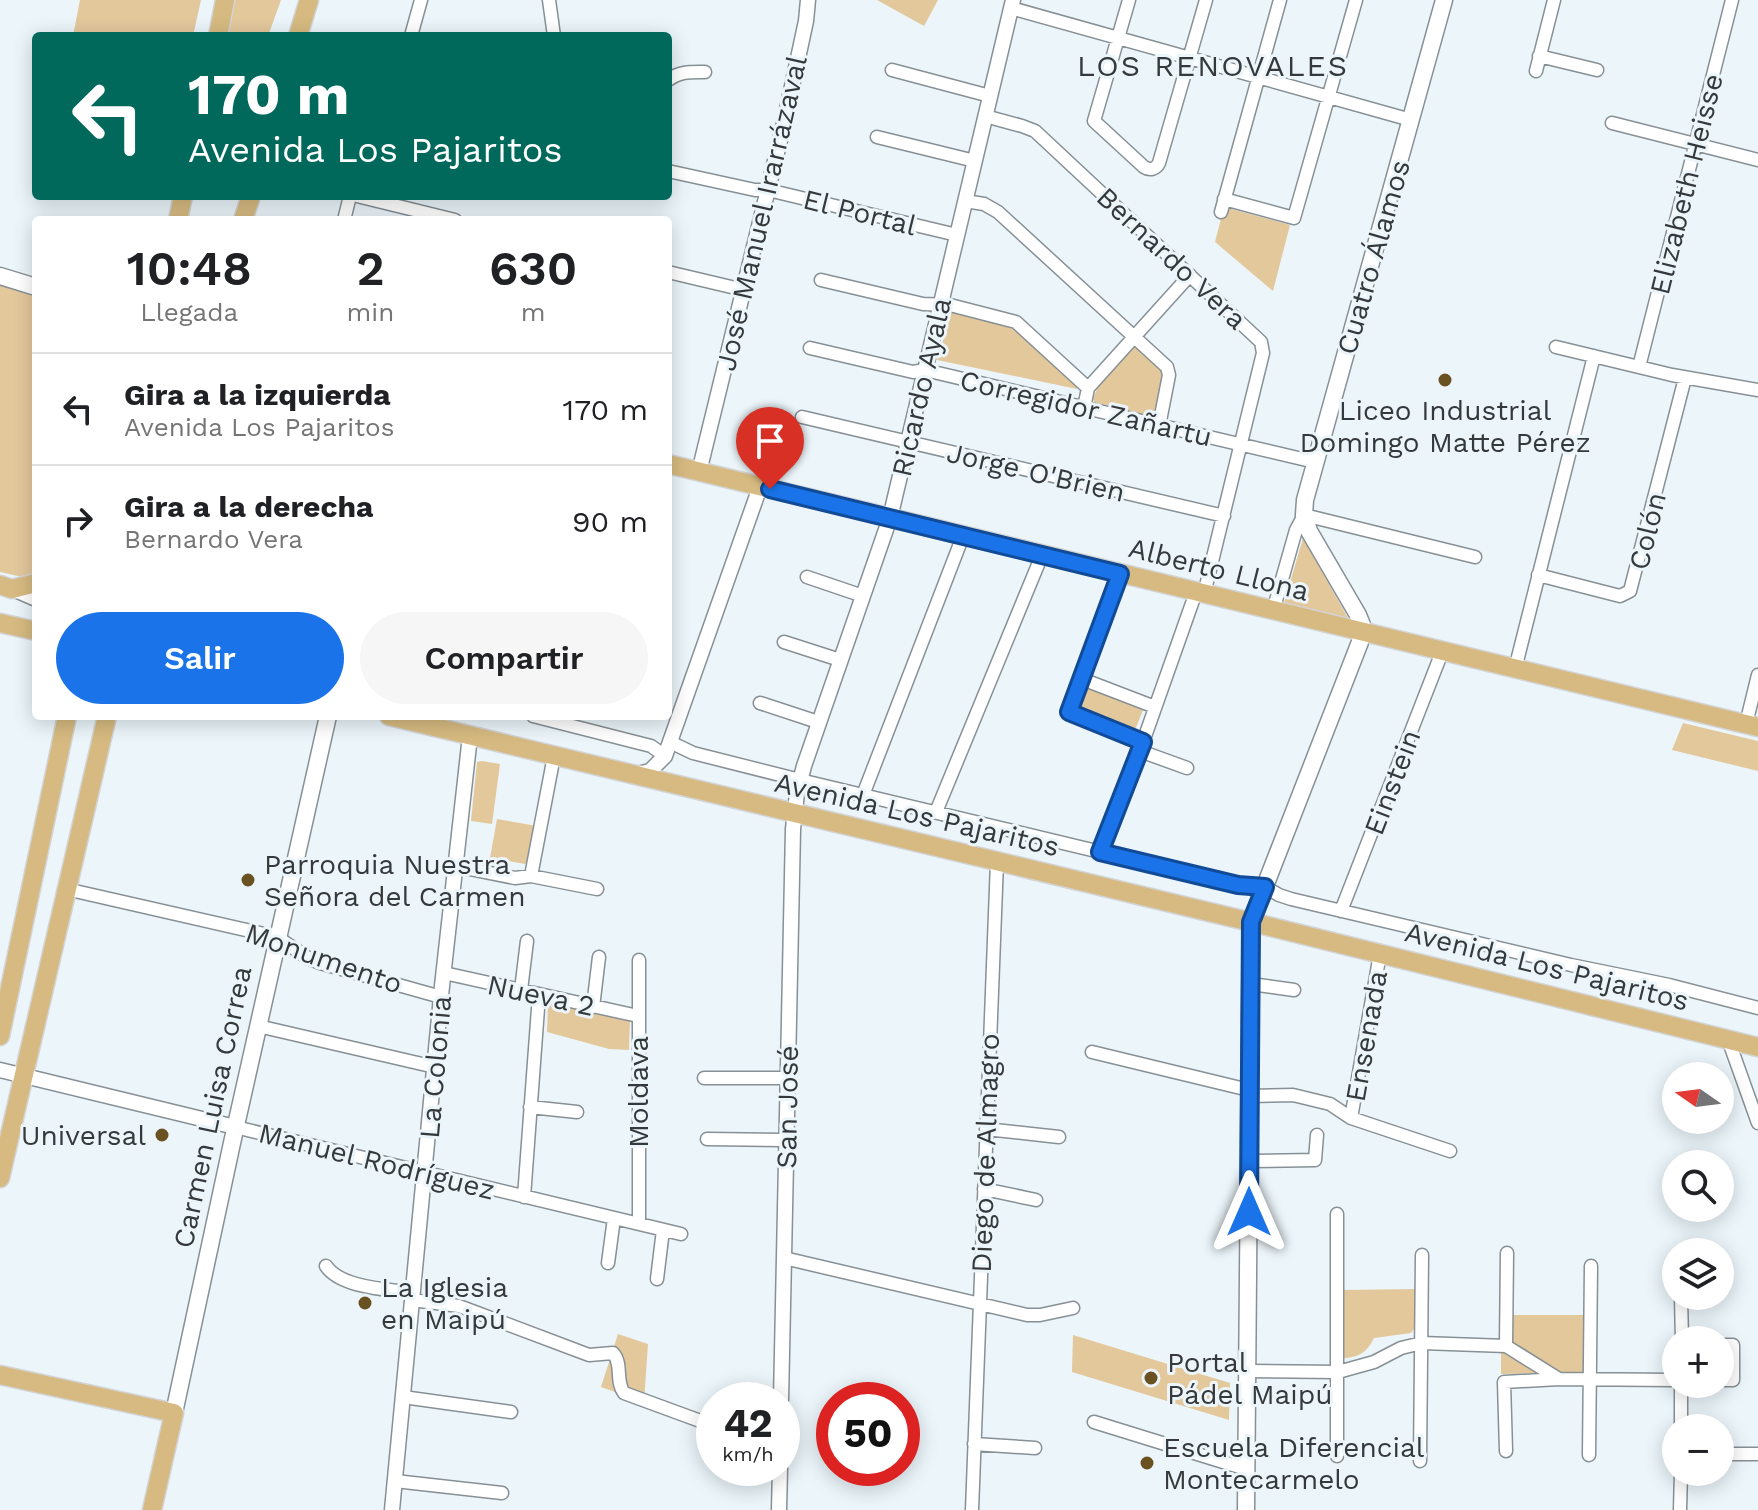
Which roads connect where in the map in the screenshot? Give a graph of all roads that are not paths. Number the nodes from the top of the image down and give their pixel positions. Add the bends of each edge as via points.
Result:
1 (225, 0) edge
2 (309, 0) edge
3 (421, 0) edge
4 (549, 0) edge
5 (808, 0) edge
6 (1129, 0) edge
7 (1206, 0) edge
8 (1280, 0) edge
9 (1356, 0) edge
10 (1444, 0) edge
11 (1554, 0) edge
12 (1732, 0) edge
13 (1012, 4) edge
14 (219, 32) edge
15 (299, 32) edge
16 (412, 32) edge
17 (553, 32) edge
18 (1118, 38) junction
19 (1539, 56) junction
20 (1189, 58) junction
21 (892, 70) dead end
22 (1597, 70) dead end
23 (1536, 71) dead end
24 (705, 72) dead end
25 (672, 77) edge
26 (1259, 77) junction
27 (990, 96) junction
28 (1328, 97) junction
29 (985, 116) junction
30 (1411, 120) junction
31 (1612, 123) dead end
32 (877, 137) dead end
33 (1696, 144) junction
34 (1758, 160) edge
35 (975, 161) junction
36 (672, 172) edge
37 (768, 190) junction
38 (373, 200) edge
39 (965, 201) junction
40 (439, 216) edge
41 (957, 235) junction
42 (672, 273) edge
43 (1190, 275) junction
44 (0, 276) edge
45 (821, 280) dead end
46 (32, 286) edge
47 (744, 290) junction
48 (941, 305) junction
49 (1134, 337) junction
50 (1556, 347) dead end
51 (810, 348) dead end
52 (1594, 356) junction
53 (1639, 367) junction
54 (925, 370) junction
55 (1685, 378) junction
56 (1088, 388) junction
57 (1758, 390) edge
58 (1084, 408) junction
59 (802, 417) dead end
60 (1159, 426) junction
61 (909, 442) junction
62 (1241, 445) junction
63 (1315, 462) junction
64 (672, 465) edge
65 (699, 472) junction
66 (760, 487) junction
67 (1304, 515) junction
68 (1224, 516) junction
69 (890, 518) junction
70 (963, 536) junction
71 (1042, 555) junction
72 (1475, 557) dead end
73 (1120, 574) junction
74 (1538, 575) junction
75 (807, 577) dead end
76 (32, 584) edge
77 (6, 587) edge
78 (1200, 593) junction
79 (863, 596) junction
80 (32, 598) edge
81 (1273, 611) junction
82 (0, 623) edge
83 (32, 630) edge
84 (1362, 632) junction
85 (784, 642) dead end
86 (1442, 652) junction
87 (840, 660) junction
88 (1515, 669) junction
89 (1758, 675) edge
90 (1082, 679) junction
91 (760, 703) dead end
92 (1155, 707) junction
93 (66, 720) edge
94 (106, 720) edge
95 (327, 720) edge
96 (405, 720) edge
97 (549, 720) edge
98 (818, 722) junction
99 (1752, 726) edge
100 (470, 736) junction
101 (1141, 746) junction
102 (668, 749) junction
103 (554, 756) junction
104 (1187, 768) dead end
105 (634, 775) junction
106 (800, 780) junction
107 (863, 795) junction
108 (936, 812) junction
109 (794, 813) junction
110 (1100, 852) junction
111 (997, 862) junction
112 (455, 866) junction
113 (531, 876) junction
114 (1265, 887) junction
115 (66, 889) junction
116 (597, 889) dead end
117 (1341, 911) junction
118 (1251, 922) junction
119 (277, 937) junction
120 (527, 941) dead end
121 (1380, 954) junction
122 (599, 957) dead end
123 (639, 960) dead end
124 (444, 973) junction
125 (1251, 984) junction
126 (521, 990) junction
127 (1294, 990) dead end
128 (539, 995) junction
129 (441, 997) junction
130 (593, 1007) junction
131 (1758, 1008) edge
132 (638, 1016) junction
133 (258, 1026) junction
134 (0, 1036) edge
135 (1728, 1039) junction
136 (1758, 1047) edge
137 (1092, 1052) dead end
138 (435, 1067) junction
139 (0, 1070) edge
140 (23, 1076) junction
141 (704, 1078) dead end
142 (787, 1078) junction
143 (1250, 1093) junction
144 (530, 1107) junction
145 (577, 1112) dead end
146 (1351, 1118) junction
147 (1758, 1123) edge
148 (235, 1127) junction
149 (986, 1129) junction
150 (1317, 1135) dead end
151 (1059, 1137) dead end
152 (707, 1139) dead end
153 (786, 1140) junction
154 (1450, 1151) dead end
155 (1249, 1161) junction
156 (425, 1172) junction
157 (0, 1178) edge
158 (984, 1189) junction
159 (524, 1197) junction
160 (1036, 1200) dead end
161 (1337, 1214) dead end
162 (614, 1218) junction
163 (639, 1224) junction
164 (663, 1230) junction
165 (681, 1234) dead end
166 (1507, 1253) dead end
167 (1422, 1255) dead end
168 (784, 1258) junction
169 (608, 1263) dead end
170 (326, 1266) dead end
171 (1591, 1266) dead end
172 (657, 1279) dead end
173 (412, 1296) junction
174 (979, 1305) junction
175 (1073, 1308) dead end
176 (1422, 1343) junction
177 (1506, 1346) junction
178 (1247, 1371) junction
179 (1338, 1372) junction
180 (0, 1375) edge
181 (1559, 1379) junction
182 (1590, 1379) junction
183 (1662, 1380) edge
184 (781, 1382) edge
185 (403, 1397) junction
186 (511, 1412) dead end
187 (174, 1413) junction
188 (696, 1419) edge
189 (1094, 1422) dead end
190 (974, 1444) junction
191 (1035, 1448) dead end
192 (1506, 1451) dead end
193 (1734, 1454) edge
194 (1758, 1454) edge
195 (1589, 1455) dead end
196 (1337, 1456) dead end
197 (1420, 1461) dead end
198 (1246, 1469) junction
199 (395, 1481) junction
200 (780, 1486) edge
201 (1681, 1486) edge
202 (502, 1493) dead end
203 (152, 1510) edge
204 (392, 1510) edge
205 (779, 1510) edge
206 (972, 1510) edge
207 (1246, 1510) edge
208 (1680, 1510) edge

1 - 14 main road
2 - 15 main road
3 - 16 street
4 - 17 street
5 - 37 street, José Manuel Irarrázaval
6 - 18 street
7 - 20 street
8 - 26 street
9 - 28 street
10 - 30 main road, Cuatro Álamos
11 - 19 street
12 - 33 street, Elizabeth Heisse
13 - 18 street
13 - 27 street, Ricardo Ayala
18 - 20 street
18 - 20 street via 1094,121 1144,167 1153,169 1159,163
19 - 22 street
19 - 23 street
20 - 26 street
21 - 27 street
24 - 25 street
26 - 28 street
26 - 28 street via 1223,205 1294,218
27 - 29 street, Ricardo Ayala
28 - 30 street
29 - 35 street, Ricardo Ayala
29 - 43 street, Bernardo Vera via 1035,131
30 - 63 main road, Cuatro Álamos
31 - 33 street
32 - 35 street
33 - 34 street
33 - 53 street, Elizabeth Heisse
35 - 39 street, Ricardo Ayala
36 - 37 street, El Portal
37 - 41 street, El Portal
37 - 47 street, José Manuel Irarrázaval
38 - 40 street
39 - 41 street, Ricardo Ayala
39 - 49 street via 998,212
41 - 48 street, Ricardo Ayala
42 - 47 street
43 - 49 street
43 - 62 street, Bernardo Vera via 1262,346
44 - 46 main road
45 - 48 street
47 - 65 street, José Manuel Irarrázaval
48 - 54 street, Ricardo Ayala
48 - 56 street via 1016,322
49 - 56 street
49 - 60 street via 1170,370
50 - 52 street
51 - 54 street, Corregidor Zañartu via 913,372
52 - 53 street
52 - 74 street
53 - 55 street
54 - 58 street, Corregidor Zañartu
54 - 61 street, Ricardo Ayala
55 - 57 street
55 - 74 street, Colón via 1630,591 1616,595
56 - 58 street
58 - 60 street, Corregidor Zañartu
59 - 61 street, Jorge O'Brien
60 - 62 street, Corregidor Zañartu
61 - 68 street, Jorge O'Brien
61 - 69 street, Ricardo Ayala
62 - 63 street, Corregidor Zañartu
62 - 68 street, Bernardo Vera
63 - 67 main road, Cuatro Álamos
64 - 65 main road, Alberto Llona
65 - 66 main road, Alberto Llona
66 - 69 main road, Alberto Llona
66 - 102 street
67 - 72 street
67 - 81 street, Cuatro Álamos
67 - 84 main road
68 - 78 street, Bernardo Vera
69 - 70 main road, Alberto Llona
69 - 79 street, Ricardo Ayala
70 - 71 main road, Alberto Llona
70 - 107 street
71 - 73 main road, Alberto Llona
71 - 108 street
73 - 78 main road, Alberto Llona
73 - 90 street
74 - 88 street
75 - 79 street
76 - 77 main road
77 - 80 street
78 - 81 main road, Alberto Llona
78 - 92 street, Bernardo Vera
79 - 87 street, Ricardo Ayala
81 - 84 main road, Alberto Llona
82 - 83 main road
84 - 86 main road, Alberto Llona
84 - 114 main road
85 - 87 street
86 - 88 main road, Alberto Llona
86 - 117 street, Einstein
87 - 98 street, Ricardo Ayala
88 - 99 main road, Alberto Llona
89 - 99 street
90 - 92 street
90 - 101 street via 1069,712
91 - 98 street
92 - 101 street, Bernardo Vera
93 - 134 main road
94 - 115 main road
95 - 119 main road, Carmen Luisa Correa
96 - 100 main road, Avenida Los Pajaritos
97 - 102 street, Avenida Los Pajaritos
98 - 106 street, Ricardo Ayala
100 - 103 main road, Avenida Los Pajaritos
100 - 112 street, La Colonia
101 - 104 street
101 - 110 street, Bernardo Vera
102 - 105 street via 650,771
102 - 106 street, Avenida Los Pajaritos
103 - 105 main road, Avenida Los Pajaritos
103 - 113 street
105 - 109 main road, Avenida Los Pajaritos
106 - 107 street, Avenida Los Pajaritos
106 - 109 street, Ricardo Ayala
107 - 108 street, Avenida Los Pajaritos
108 - 110 street, Avenida Los Pajaritos
109 - 111 main road, Avenida Los Pajaritos
109 - 142 street, San José
110 - 114 street, Avenida Los Pajaritos
111 - 118 main road, Avenida Los Pajaritos
111 - 149 street, Diego de Almagro
112 - 113 street via 515,878
112 - 124 street, La Colonia
113 - 116 street
114 - 117 street, Avenida Los Pajaritos
114 - 118 main road
115 - 119 street, Monumento
115 - 140 main road
117 - 131 street, Avenida Los Pajaritos
118 - 121 main road, Avenida Los Pajaritos
118 - 125 main road
119 - 129 street, Monumento via 320,963
119 - 133 main road, Carmen Luisa Correa
120 - 126 street
121 - 135 main road, Avenida Los Pajaritos
121 - 146 street, Ensenada
122 - 130 street, Moldava
123 - 132 street, Moldava
124 - 126 street, Nueva 2
124 - 129 street, La Colonia
125 - 127 street
125 - 143 main road
126 - 128 street, Nueva 2
128 - 130 street, Nueva 2
128 - 144 street
129 - 138 street, La Colonia
130 - 132 street, Nueva 2
132 - 163 street, Moldava
133 - 138 street
133 - 148 main road, Carmen Luisa Correa
135 - 136 main road, Avenida Los Pajaritos
135 - 147 street
137 - 143 street, Ensenada
138 - 156 street, La Colonia
139 - 140 street, Manuel Rodríguez
140 - 148 street, Manuel Rodríguez
140 - 157 main road
141 - 142 street
142 - 153 street, San José
143 - 146 street, Ensenada via 1330,1104
143 - 155 main road
144 - 145 street
144 - 159 street
146 - 154 street, Ensenada
148 - 156 street, Manuel Rodríguez
148 - 187 main road, Carmen Luisa Correa
149 - 151 street
149 - 158 street, Diego de Almagro
150 - 155 street via 1315,1160
152 - 153 street
153 - 168 street, San José
155 - 178 main road
156 - 159 street, Manuel Rodríguez
156 - 173 street, La Colonia
158 - 160 street
158 - 174 street, Diego de Almagro
159 - 162 street, Manuel Rodríguez
161 - 179 street
162 - 163 street, Manuel Rodríguez
162 - 169 street
163 - 164 street, Manuel Rodríguez
164 - 165 street, Manuel Rodríguez
164 - 172 street
166 - 177 street
167 - 176 street
168 - 174 street
168 - 184 street, San José
170 - 173 street via 340,1279
171 - 182 street
173 - 185 street, La Colonia
173 - 188 street via 459,1306 589,1355 613,1353 624,1393
174 - 175 street via 1033,1316
174 - 190 street, Diego de Almagro
176 - 177 street
176 - 179 street
176 - 197 street
177 - 181 street
178 - 179 street
178 - 198 main road
179 - 196 street
180 - 187 main road
181 - 182 street
181 - 192 street via 1504,1382
182 - 183 street
182 - 195 street
185 - 186 street
185 - 199 street, La Colonia
187 - 203 main road, Carmen Luisa Correa
189 - 198 street
190 - 191 street
190 - 206 street, Diego de Almagro
193 - 194 street
198 - 207 main road
199 - 202 street
199 - 204 street, La Colonia
200 - 205 street
201 - 208 street

